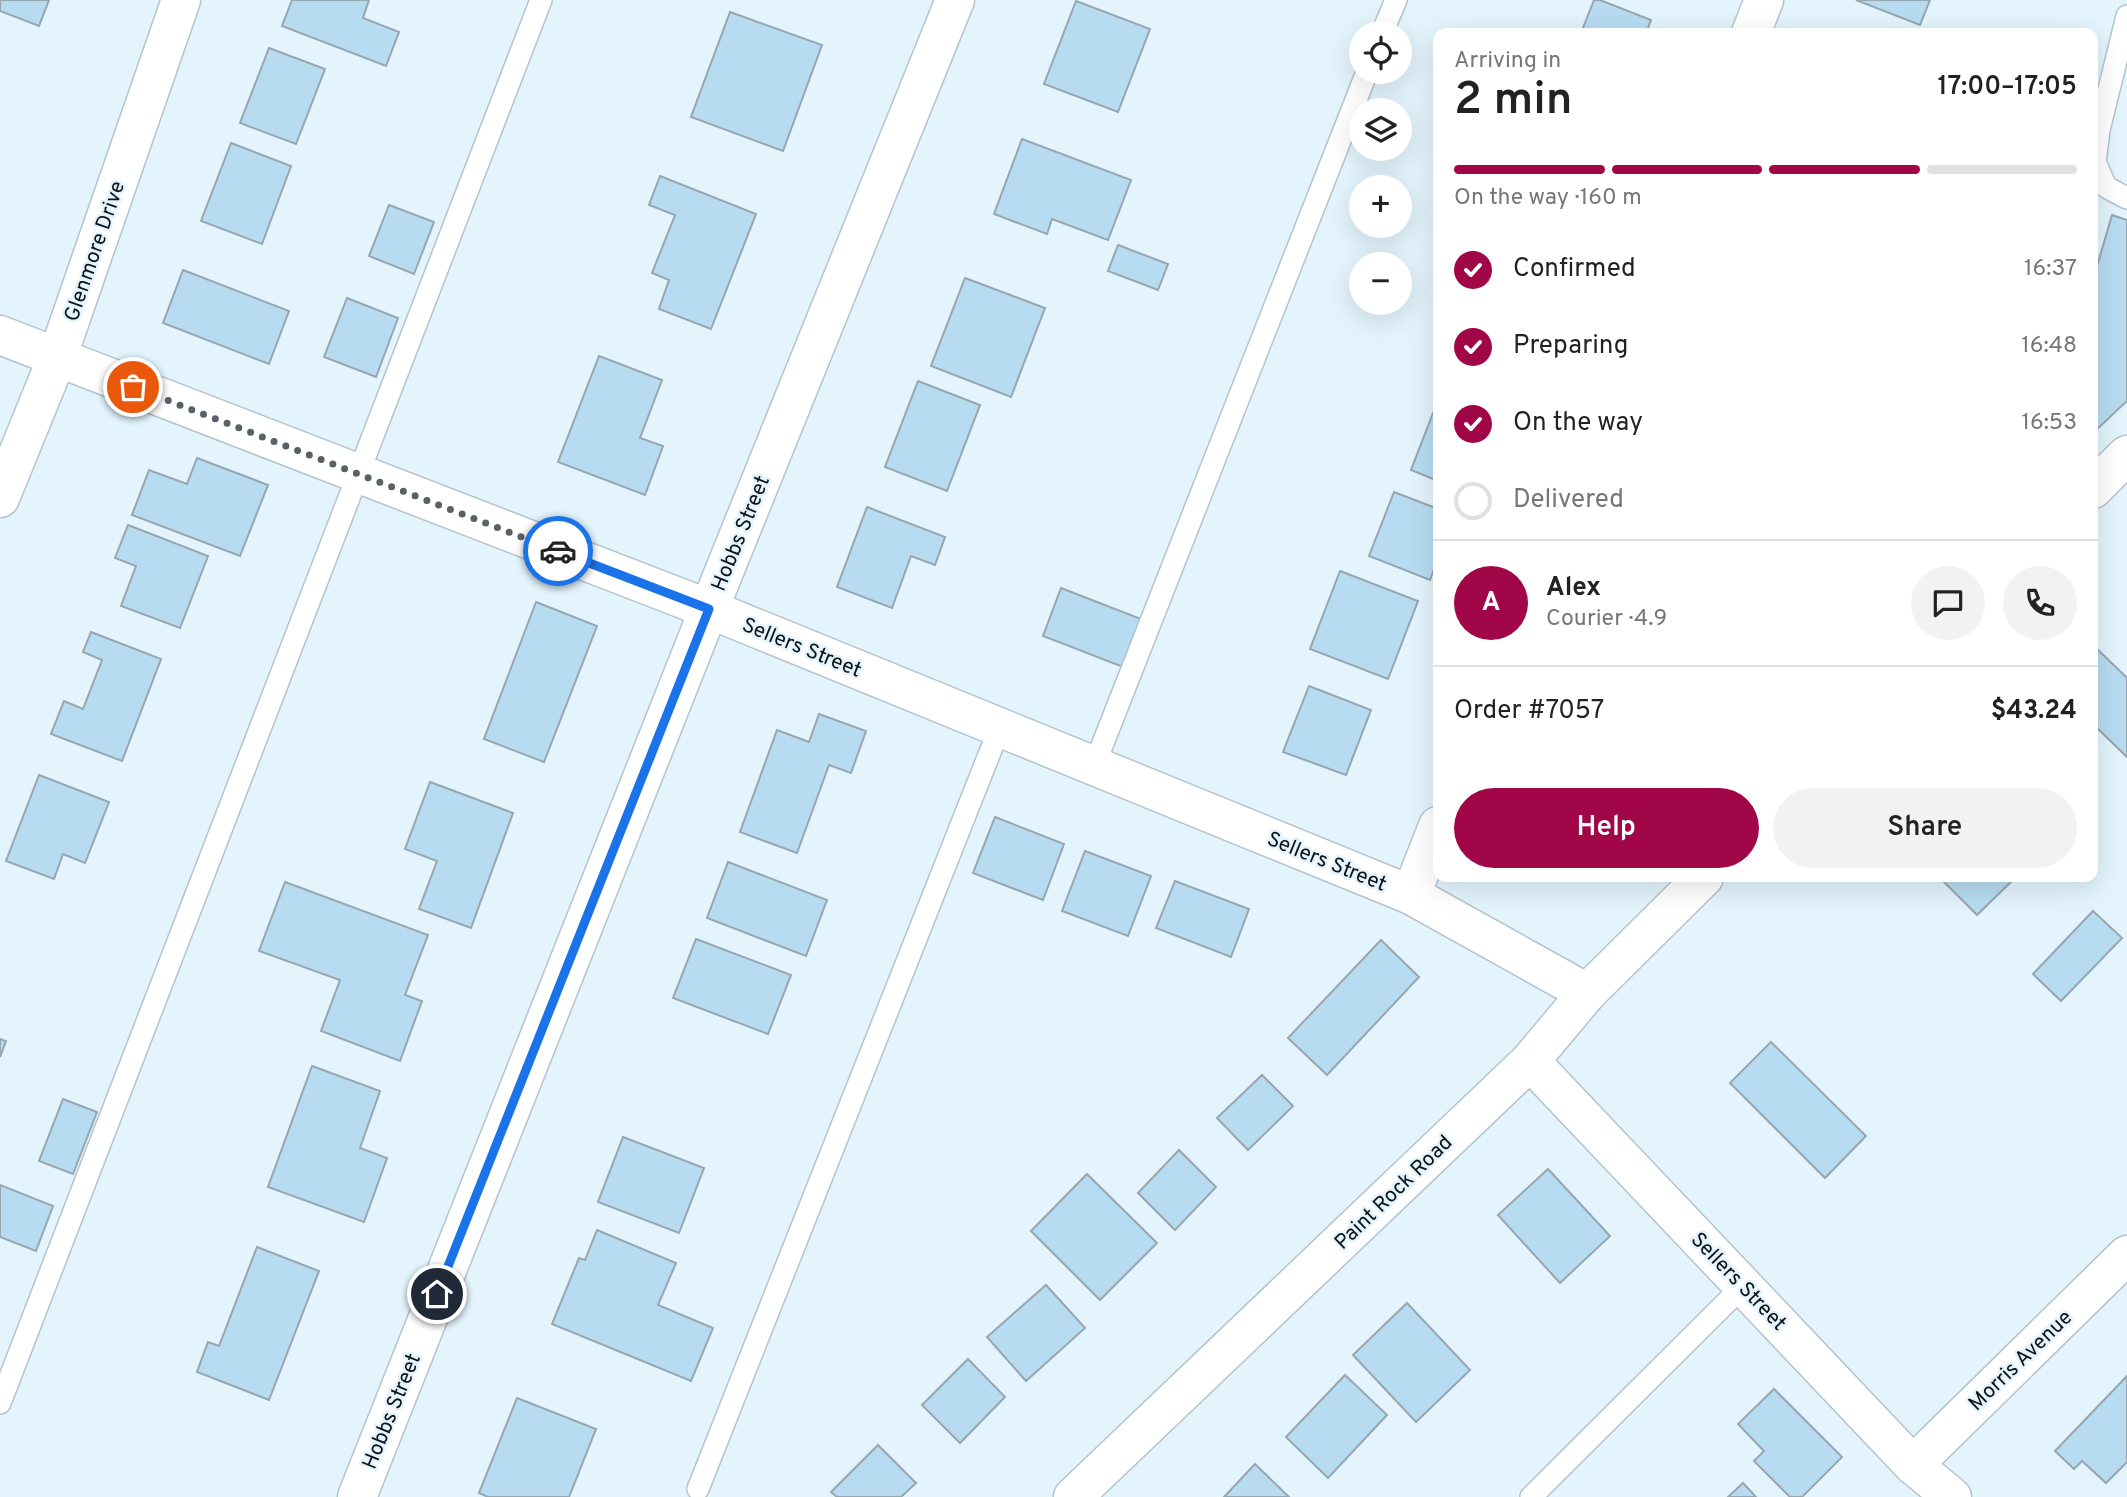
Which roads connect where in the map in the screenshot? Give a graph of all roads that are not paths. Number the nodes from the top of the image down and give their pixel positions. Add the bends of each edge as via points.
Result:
1 (181, 0) edge
2 (541, 0) edge
3 (955, 0) edge
4 (1395, 0) edge
5 (1764, 0) edge
6 (2127, 16) edge
7 (1387, 21) edge
8 (1753, 28) edge
9 (1362, 84) edge
10 (2098, 138) edge
11 (2098, 169) edge
12 (2127, 198) edge
13 (0, 335) edge
14 (57, 358) junction
15 (2127, 455) edge
16 (359, 474) junction
17 (2098, 484) edge
18 (0, 498) edge
19 (709, 609) junction
20 (1000, 727) junction
21 (1094, 766) junction
22 (1433, 839) edge
23 (1699, 882) edge
24 (1411, 895) junction
25 (1587, 993) junction
26 (1530, 1061) junction
27 (2127, 1255) edge
28 (1743, 1286) junction
29 (0, 1403) edge
30 (1913, 1465) junction
31 (698, 1489) dead end
32 (357, 1497) edge
33 (1073, 1497) edge
34 (1531, 1497) edge
35 (1952, 1497) edge

1 - 14 street, Glenmore Drive
2 - 16 lane
3 - 19 street, Hobbs Street
4 - 7 lane
5 - 8 street
6 - 10 lane
9 - 21 lane
11 - 12 lane via 2106,187
13 - 14 street, Sellers Street
14 - 16 street, Sellers Street
14 - 18 street, Glenmore Drive
15 - 17 street
16 - 19 street, Sellers Street
16 - 29 lane
19 - 20 street, Sellers Street
19 - 32 street, Hobbs Street
20 - 21 street, Sellers Street
20 - 31 lane
21 - 24 street, Sellers Street
22 - 24 street
23 - 25 street, Paint Rock Road
24 - 25 street, Sellers Street
25 - 26 street, Paint Rock Road
26 - 28 street, Sellers Street
26 - 33 street, Paint Rock Road
27 - 30 street, Morris Avenue
28 - 30 street, Sellers Street
28 - 34 lane
30 - 35 street, Sellers Street

